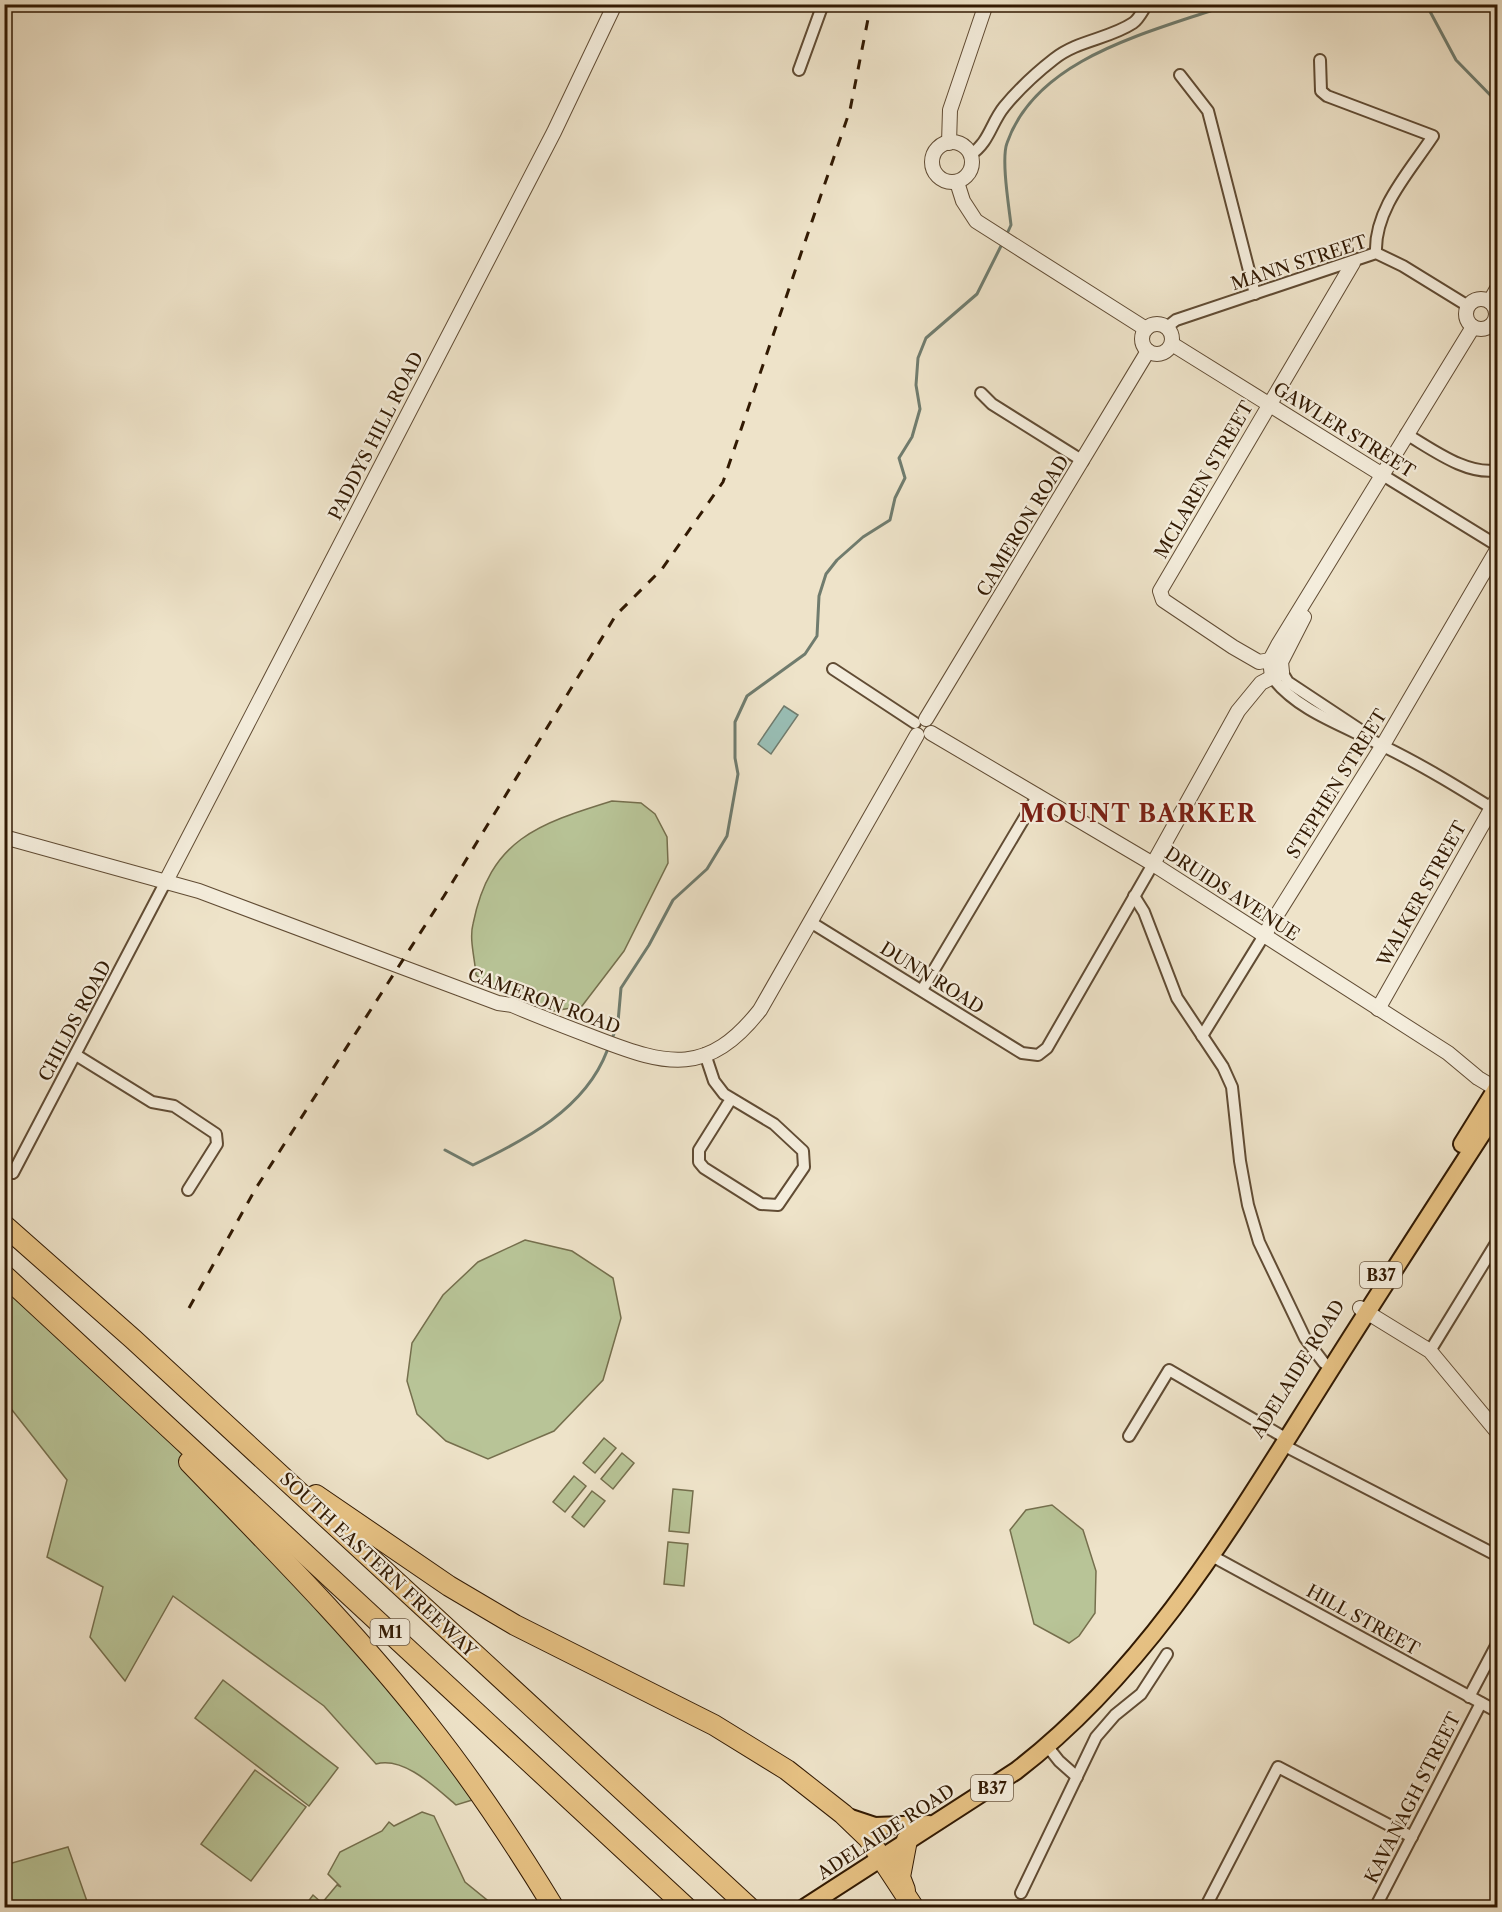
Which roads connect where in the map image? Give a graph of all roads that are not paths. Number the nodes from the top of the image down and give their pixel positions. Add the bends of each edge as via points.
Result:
1 (615, 4) edge
2 (823, 4) edge
3 (986, 4) edge
4 (1148, 4) edge
5 (1320, 60) dead end
6 (802, 61) dead end
7 (1180, 75) dead end
8 (949, 143) junction
9 (970, 155) junction
10 (957, 182) junction
11 (1376, 253) junction
12 (1353, 263) junction
13 (1497, 287) edge
14 (1255, 294) junction
15 (1490, 301) junction
16 (1468, 306) junction
17 (1496, 322) edge
18 (1167, 327) junction
19 (1473, 327) junction
20 (1146, 329) junction
21 (1172, 344) junction
22 (1148, 351) junction
23 (981, 393) dead end
24 (1269, 404) junction
25 (1406, 434) junction
26 (1083, 460) junction
27 (1497, 470) edge
28 (1381, 474) junction
29 (1497, 547) edge
30 (1330, 560) junction
31 (1270, 660) junction
32 (833, 669) dead end
33 (1277, 674) junction
34 (919, 726) junction
35 (1383, 746) junction
36 (1038, 795) junction
37 (1494, 810) edge
38 (4, 837) edge
39 (1154, 864) junction
40 (165, 883) junction
41 (1134, 896) junction
42 (812, 923) junction
43 (1263, 937) junction
44 (922, 990) junction
45 (1378, 1009) junction
46 (1202, 1036) junction
47 (705, 1054) junction
48 (76, 1055) junction
49 (1497, 1086) edge
50 (731, 1099) junction
51 (1497, 1109) edge
52 (13, 1173) dead end
53 (188, 1190) dead end
54 (4, 1225) edge
55 (1497, 1240) edge
56 (4, 1275) edge
57 (1364, 1310) junction
58 (1430, 1351) junction
59 (93, 1356) junction
60 (1324, 1364) junction
61 (1497, 1433) edge
62 (1129, 1436) dead end
63 (1282, 1439) junction
64 (259, 1457) junction
65 (1497, 1556) edge
66 (1212, 1557) junction
67 (1497, 1642) edge
68 (1167, 1654) dead end
69 (1469, 1697) junction
70 (1481, 1703) junction
71 (1497, 1712) edge
72 (1048, 1747) junction
73 (1077, 1777) junction
74 (843, 1814) junction
75 (933, 1824) junction
76 (1412, 1837) junction
77 (907, 1840) junction
78 (880, 1859) junction
79 (1021, 1893) dead end
80 (910, 1900) edge
81 (554, 1908) edge
82 (687, 1908) edge
83 (750, 1908) edge
84 (804, 1908) edge
85 (1205, 1908) edge
86 (1375, 1908) edge

1 - 40 street, PADDYS HILL ROAD via 554,132
2 - 6 street
3 - 8 street via 950,110
4 - 9 street via 1135,22 1055,57 1005,106 985,144
5 - 11 street via 1321,91 1327,96 1433,136 1390,200 1376,238
7 - 14 street via 1208,111
8 - 9 street via 960,144
8 - 10 street via 937,150 933,165 943,180
9 - 10 street via 970,172
10 - 20 street via 976,221
11 - 12 street, MANN STREET
11 - 16 street, MANN STREET
12 - 14 street, MANN STREET
12 - 24 street, MCLAREN STREET
13 - 15 street
14 - 18 street, MANN STREET via 1176,320
15 - 16 street via 1476,300
15 - 17 street via 1496,309
16 - 19 street via 1466,315
17 - 19 street via 1483,328
18 - 20 street via 1155,324
18 - 21 street
19 - 25 street
20 - 22 street via 1143,342
21 - 22 street via 1163,353
21 - 24 street, GAWLER STREET
22 - 26 street, CAMERON ROAD
23 - 26 street via 992,405
24 - 28 street, GAWLER STREET
24 - 31 street, MCLAREN STREET via 1160,591 1163,600 1233,647 1259,662
25 - 27 street via 1457,462 1485,473
25 - 28 street
26 - 34 street, CAMERON ROAD
28 - 29 street, GAWLER STREET
28 - 30 street
29 - 35 street, STEPHEN STREET
30 - 31 street
30 - 33 street
31 - 33 street
32 - 34 street
33 - 35 street via 1280,688 1342,728
33 - 39 street via 1261,683 1238,711
34 - 36 street, DRUIDS AVENUE via 923,737 931,733
34 - 42 street, CAMERON ROAD
35 - 37 street
35 - 43 street, STEPHEN STREET
36 - 39 street, DRUIDS AVENUE
36 - 44 street
37 - 45 street, WALKER STREET
38 - 40 street, CAMERON ROAD
39 - 41 street
39 - 43 street, DRUIDS AVENUE
40 - 47 street, CAMERON ROAD via 199,891 610,1044 663,1060
40 - 48 street, CHILDS ROAD
41 - 44 street, DUNN ROAD via 1047,1048 1038,1055 1022,1053
41 - 46 street via 1177,998
42 - 44 street, DUNN ROAD
42 - 47 street, CAMERON ROAD via 747,1027
43 - 45 street, DRUIDS AVENUE
43 - 46 street, STEPHEN STREET
45 - 49 street, DRUIDS AVENUE
46 - 60 street via 1232,1087 1240,1161 1259,1242 1311,1349
47 - 50 street via 718,1087
48 - 52 street, CHILDS ROAD
48 - 53 street via 152,1102 174,1106 216,1134 218,1144
49 - 57 main road, ADELAIDE ROAD / B37
50 - 50 street via 699,1150 699,1162 761,1204 778,1205 804,1167 803,1151 774,1124
51 - 57 main road, ADELAIDE ROAD / B37
54 - 64 highway, SOUTH EASTERN FREEWAY / M1
55 - 58 street
56 - 59 highway, M1
57 - 58 street
57 - 60 main road, ADELAIDE ROAD / B37
57 - 63 main road, ADELAIDE ROAD / B37
58 - 61 street
59 - 81 highway via 112,1381 385,1672 476,1788
59 - 82 highway, M1
60 - 63 main road, ADELAIDE ROAD / B37
62 - 63 street via 1169,1370
63 - 65 street
63 - 66 main road, ADELAIDE ROAD / B37
64 - 74 highway via 448,1586 515,1625 745,1742
64 - 83 highway, SOUTH EASTERN FREEWAY / M1
66 - 69 street, HILL STREET
66 - 72 main road, ADELAIDE ROAD / B37 via 1126,1668
67 - 69 street
68 - 73 street via 1141,1694 1114,1714 1096,1737
69 - 70 street, HILL STREET
70 - 71 street, HILL STREET
70 - 76 street, KAVANAGH STREET
72 - 73 street
72 - 75 main road, ADELAIDE ROAD / B37
73 - 79 street
74 - 75 main road via 875,1826
74 - 78 highway via 868,1838
75 - 77 main road, ADELAIDE ROAD / B37
76 - 85 street via 1278,1767
76 - 86 street, KAVANAGH STREET
77 - 78 main road, ADELAIDE ROAD / B37
77 - 80 highway via 900,1877
78 - 80 highway
78 - 84 main road, ADELAIDE ROAD / B37

